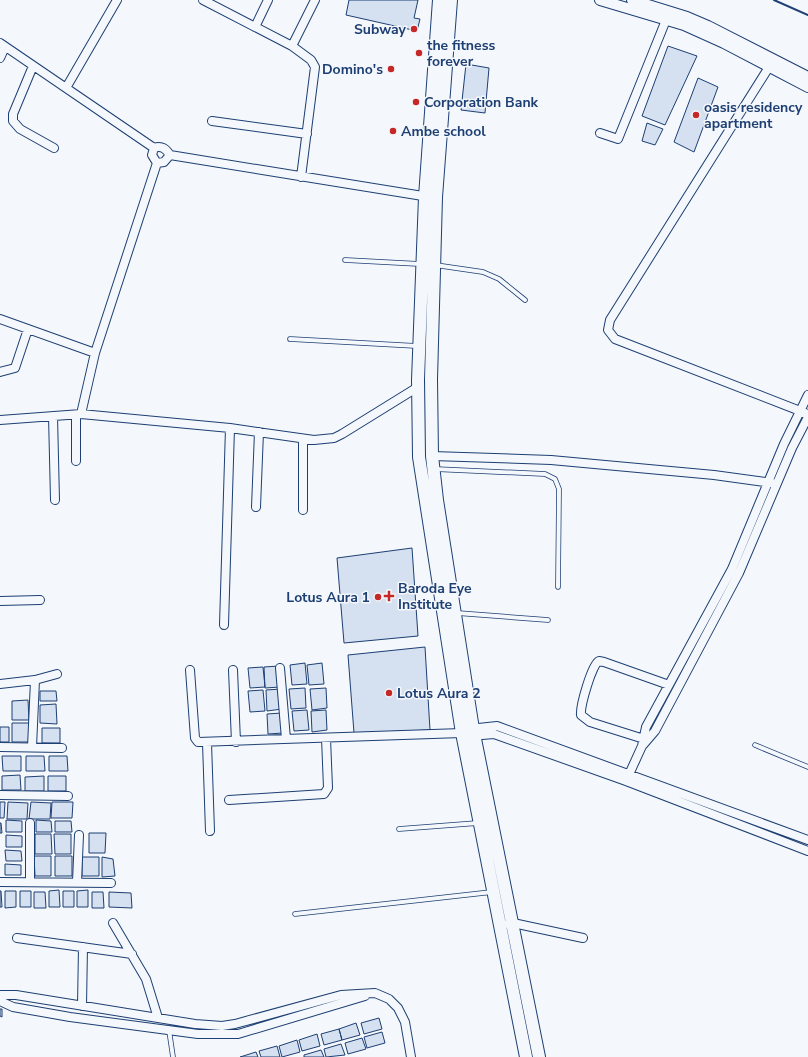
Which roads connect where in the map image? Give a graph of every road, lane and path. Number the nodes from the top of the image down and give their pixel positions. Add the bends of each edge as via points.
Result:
1 (117, 0) edge
2 (204, 0) edge
3 (268, 0) edge
4 (315, 0) edge
5 (440, 0) edge
6 (451, 0) edge
7 (600, 0) edge
8 (632, 0) edge
9 (213, 2) edge
10 (666, 20) junction
11 (256, 27) junction
12 (3, 45) edge
13 (292, 46) junction
14 (0, 58) edge
15 (33, 66) junction
16 (770, 67) junction
17 (808, 77) edge
18 (808, 87) edge
19 (66, 88) junction
20 (212, 121) dead end
21 (600, 133) dead end
22 (306, 134) junction
23 (54, 148) dead end
24 (154, 148) junction
25 (170, 155) junction
26 (157, 163) junction
27 (301, 177) junction
28 (430, 197) junction
29 (345, 260) dead end
30 (422, 264) junction
31 (434, 265) junction
32 (525, 300) dead end
33 (0, 319) edge
34 (28, 329) junction
35 (290, 340) dead end
36 (419, 346) junction
37 (95, 353) junction
38 (0, 372) edge
39 (418, 387) junction
40 (808, 395) edge
41 (800, 410) junction
42 (79, 414) junction
43 (53, 416) junction
44 (808, 416) edge
45 (0, 420) edge
46 (230, 428) junction
47 (258, 432) junction
48 (303, 438) junction
49 (432, 456) junction
50 (76, 461) dead end
51 (434, 470) junction
52 (772, 483) junction
53 (55, 500) dead end
54 (256, 506) dead end
55 (303, 510) dead end
56 (558, 587) dead end
57 (40, 600) dead end
58 (0, 601) edge
59 (455, 613) junction
60 (548, 620) dead end
61 (224, 625) dead end
62 (280, 668) dead end
63 (190, 670) dead end
64 (233, 670) dead end
65 (57, 674) dead end
66 (35, 680) junction
67 (0, 684) edge
68 (669, 685) junction
69 (467, 733) junction
70 (326, 738) junction
71 (286, 739) junction
72 (236, 742) junction
73 (643, 742) junction
74 (207, 743) junction
75 (755, 745) dead end
76 (0, 747) edge
77 (32, 747) junction
78 (62, 748) dead end
79 (808, 767) edge
80 (628, 777) junction
81 (0, 795) edge
82 (68, 796) dead end
83 (229, 800) dead end
84 (30, 823) dead end
85 (479, 823) junction
86 (399, 830) dead end
87 (210, 831) dead end
88 (78, 835) dead end
89 (808, 840) edge
90 (808, 851) edge
91 (0, 882) edge
92 (30, 882) junction
93 (77, 882) junction
94 (111, 883) dead end
95 (492, 892) junction
96 (296, 914) dead end
97 (113, 923) dead end
98 (513, 923) junction
99 (499, 926) junction
100 (17, 938) dead end
101 (584, 938) dead end
102 (83, 947) junction
103 (132, 954) junction
104 (375, 993) junction
105 (0, 995) edge
106 (0, 1001) edge
107 (82, 1006) junction
108 (158, 1018) junction
109 (169, 1030) junction
110 (173, 1057) edge
111 (411, 1057) edge
112 (526, 1057) edge
113 (539, 1057) edge

1 - 19 street
2 - 9 street
3 - 11 street
4 - 13 street
5 - 28 main road
6 - 28 main road
7 - 10 street
8 - 17 street via 708,26
9 - 11 street
10 - 16 street via 705,35
10 - 21 street via 618,140
11 - 13 street
12 - 14 street
12 - 15 street
13 - 22 street via 311,60 315,67
15 - 19 street
15 - 23 street via 12,121 20,130
16 - 18 street
16 - 41 street via 610,320 608,330 615,340
19 - 24 street
20 - 22 street
22 - 27 street
24 - 25 street via 159,146
24 - 26 street via 152,156
25 - 26 street via 164,162
25 - 27 street
26 - 37 street
27 - 28 street
28 - 30 main road
28 - 31 main road
29 - 30 lane
30 - 31 lane
30 - 36 main road
31 - 32 lane via 483,272 499,279
31 - 49 main road
33 - 34 street
34 - 37 street
34 - 38 street via 15,368
35 - 36 lane
36 - 39 main road
37 - 42 street
39 - 48 street via 342,434 325,440
39 - 69 main road via 419,457
40 - 41 street
41 - 44 street
41 - 52 street
42 - 43 street
42 - 46 street
42 - 50 street
43 - 45 street
43 - 53 street
44 - 52 street
46 - 47 street
46 - 61 street
47 - 48 street
47 - 54 street
48 - 55 street
49 - 51 main road
49 - 52 street via 551,460
51 - 56 lane via 545,474 555,478 559,489
51 - 59 main road
52 - 68 street via 732,569
52 - 73 street via 739,573 655,731
57 - 58 street
59 - 60 lane
59 - 69 main road
62 - 71 street
63 - 74 street via 195,738 198,742
64 - 72 street
65 - 66 street
66 - 67 street
66 - 77 street
68 - 73 street via 646,727
68 - 73 street via 604,662 599,661 594,666 581,706 582,714 590,722
69 - 70 street
69 - 80 street via 494,734
69 - 85 main road
69 - 98 main road
70 - 71 street
70 - 83 street via 328,788 324,794
71 - 72 street
72 - 74 street
73 - 80 street
74 - 87 street
75 - 79 lane
76 - 77 street
77 - 78 street
80 - 89 street
80 - 90 street
81 - 82 street
84 - 92 street
85 - 86 lane
85 - 95 main road
88 - 93 street
91 - 92 street
92 - 93 street
93 - 94 street
95 - 96 lane
95 - 99 main road
97 - 103 street
98 - 99 street
98 - 101 street
98 - 113 main road
99 - 112 main road
100 - 102 street
102 - 103 street
102 - 107 street
103 - 108 street via 146,979
104 - 108 street via 341,995 222,1026
104 - 109 street via 238,1034 198,1034
104 - 111 street via 389,999 398,1008 405,1022
105 - 107 street via 16,995
106 - 109 street via 13,1007
107 - 108 street
109 - 110 lane

